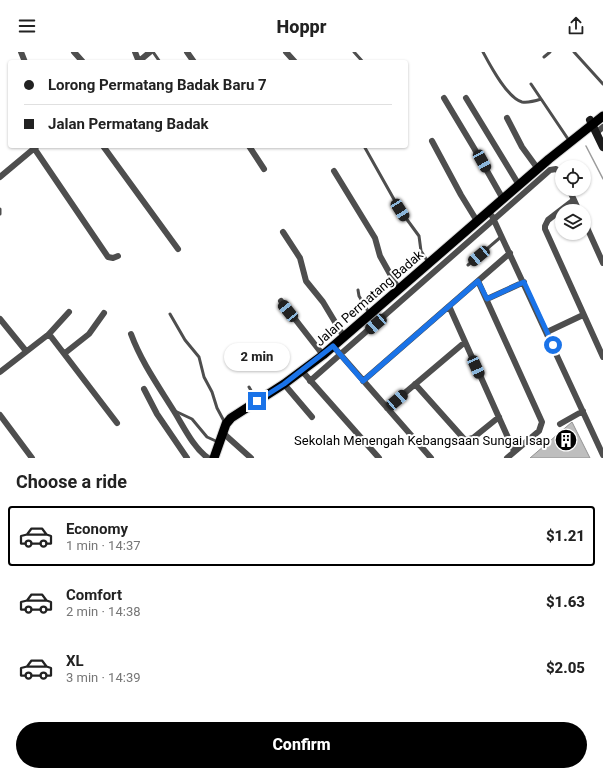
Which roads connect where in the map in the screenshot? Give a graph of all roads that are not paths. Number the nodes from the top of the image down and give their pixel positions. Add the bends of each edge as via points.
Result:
1 (74, 52) edge
2 (152, 52) edge
3 (286, 52) edge
4 (354, 52) edge
5 (484, 52) edge
6 (550, 52) edge
7 (574, 52) edge
8 (544, 57) dead end
9 (81, 60) edge
10 (141, 60) edge
11 (158, 60) edge
12 (293, 60) edge
13 (361, 60) edge
14 (531, 84) dead end
15 (603, 84) edge
16 (444, 98) dead end
17 (466, 98) dead end
18 (541, 99) junction
19 (603, 109) edge
20 (603, 116) edge
21 (507, 118) dead end
22 (593, 126) junction
23 (603, 127) edge
24 (568, 139) junction
25 (432, 141) dead end
26 (603, 146) edge
27 (34, 148) edge
28 (36, 148) edge
29 (104, 148) edge
30 (250, 148) edge
31 (365, 148) edge
32 (549, 159) junction
33 (264, 169) dead end
34 (538, 169) junction
35 (555, 169) edge
36 (334, 171) dead end
37 (0, 177) edge
38 (519, 185) junction
39 (572, 196) edge
40 (503, 199) junction
41 (574, 200) junction
42 (576, 204) edge
43 (0, 209) edge
44 (0, 214) edge
45 (491, 215) junction
46 (478, 221) junction
47 (283, 232) dead end
48 (502, 236) junction
49 (591, 236) edge
50 (178, 249) dead end
51 (510, 253) junction
52 (118, 256) dead end
53 (430, 263) junction
54 (603, 263) edge
55 (468, 265) dead end
56 (478, 281) junction
57 (524, 282) junction
58 (358, 290) dead end
59 (399, 290) junction
60 (487, 299) junction
61 (281, 301) dead end
62 (449, 306) junction
63 (69, 312) dead end
64 (104, 313) dead end
65 (170, 314) dead end
66 (370, 314) junction
67 (583, 315) junction
68 (0, 319) edge
69 (546, 332) junction
70 (49, 334) junction
71 (131, 334) dead end
72 (344, 337) junction
73 (465, 342) junction
74 (333, 346) junction
75 (26, 351) junction
76 (65, 353) junction
77 (323, 355) junction
78 (340, 355) junction
79 (603, 357) edge
80 (302, 371) junction
81 (0, 372) edge
82 (310, 381) junction
83 (363, 381) junction
84 (284, 384) junction
85 (415, 384) junction
86 (249, 387) dead end
87 (144, 389) dead end
88 (257, 401) junction
89 (387, 408) junction
90 (174, 410) junction
91 (583, 411) junction
92 (312, 416) dead end
93 (1, 417) edge
94 (499, 417) junction
95 (117, 424) dead end
96 (560, 424) dead end
97 (225, 428) junction
98 (219, 443) junction
99 (601, 444) edge
100 (514, 451) junction
101 (603, 455) edge
102 (32, 458) edge
103 (187, 458) edge
104 (213, 458) edge
105 (251, 458) edge
106 (378, 458) edge
107 (432, 458) edge
108 (506, 458) edge

1 - 9 street
2 - 10 street
2 - 11 lane
3 - 12 street
4 - 13 lane
5 - 18 lane via 499,79 518,100 525,102
6 - 8 lane
7 - 15 lane
14 - 18 lane
16 - 40 street
17 - 38 street
18 - 24 lane
19 - 22 main road, Jalan Permatang Badak
20 - 22 main road, Jalan Permatang Badak
21 - 34 street via 522,147
22 - 23 street
22 - 24 main road, Jalan Permatang Badak
22 - 26 street
22 - 32 main road, Jalan Permatang Badak
24 - 32 main road, Jalan Permatang Badak
25 - 46 street
27 - 37 street
28 - 52 street via 108,257
29 - 50 street
30 - 33 street
31 - 53 lane via 400,210 419,236 420,251
32 - 34 main road, Jalan Permatang Badak
34 - 38 main road, Jalan Permatang Badak
35 - 45 street via 550,170
36 - 59 street via 374,238 380,256
38 - 40 main road, Jalan Permatang Badak
39 - 41 street
40 - 45 main road, Jalan Permatang Badak
41 - 42 street
41 - 67 street via 548,220 545,226
43 - 44 lane
45 - 46 main road, Jalan Permatang Badak
45 - 48 street
45 - 78 street
46 - 53 main road, Jalan Permatang Badak
47 - 72 street via 300,258 306,281 323,302
48 - 51 street
48 - 55 lane
49 - 54 street
51 - 56 street
51 - 57 street
53 - 59 main road, Jalan Permatang Badak
56 - 60 street
56 - 62 street
57 - 60 street
57 - 69 street
58 - 66 lane
59 - 66 main road, Jalan Permatang Badak
60 - 100 street via 542,422 539,431
61 - 77 street
62 - 73 street
62 - 83 street
63 - 70 street
64 - 76 street via 88,334
65 - 97 lane via 185,340 199,357 204,377
66 - 72 main road, Jalan Permatang Badak
67 - 69 street
67 - 79 street
68 - 75 street
69 - 91 street
70 - 75 street
70 - 76 street
71 - 90 street via 142,360
72 - 74 main road, Jalan Permatang Badak
73 - 85 street
73 - 94 street
74 - 77 main road, Jalan Permatang Badak
74 - 78 street
75 - 81 street
76 - 95 street
77 - 80 main road, Jalan Permatang Badak
78 - 82 street
78 - 83 street
80 - 82 street
80 - 84 main road, Jalan Permatang Badak
82 - 106 street
83 - 89 street
84 - 88 main road, Jalan Permatang Badak
84 - 92 street
85 - 89 street
85 - 94 street via 465,440 474,438
86 - 88 lane
87 - 103 street via 157,414
88 - 97 main road, Jalan Permatang Badak via 236,414
89 - 107 street
90 - 98 lane via 192,419 207,437
90 - 104 street via 195,444
91 - 96 street
91 - 99 street
93 - 102 street
94 - 100 street
97 - 98 main road, Jalan Permatang Badak
97 - 105 street
98 - 104 main road, Jalan Permatang Badak
99 - 101 street
100 - 108 street

